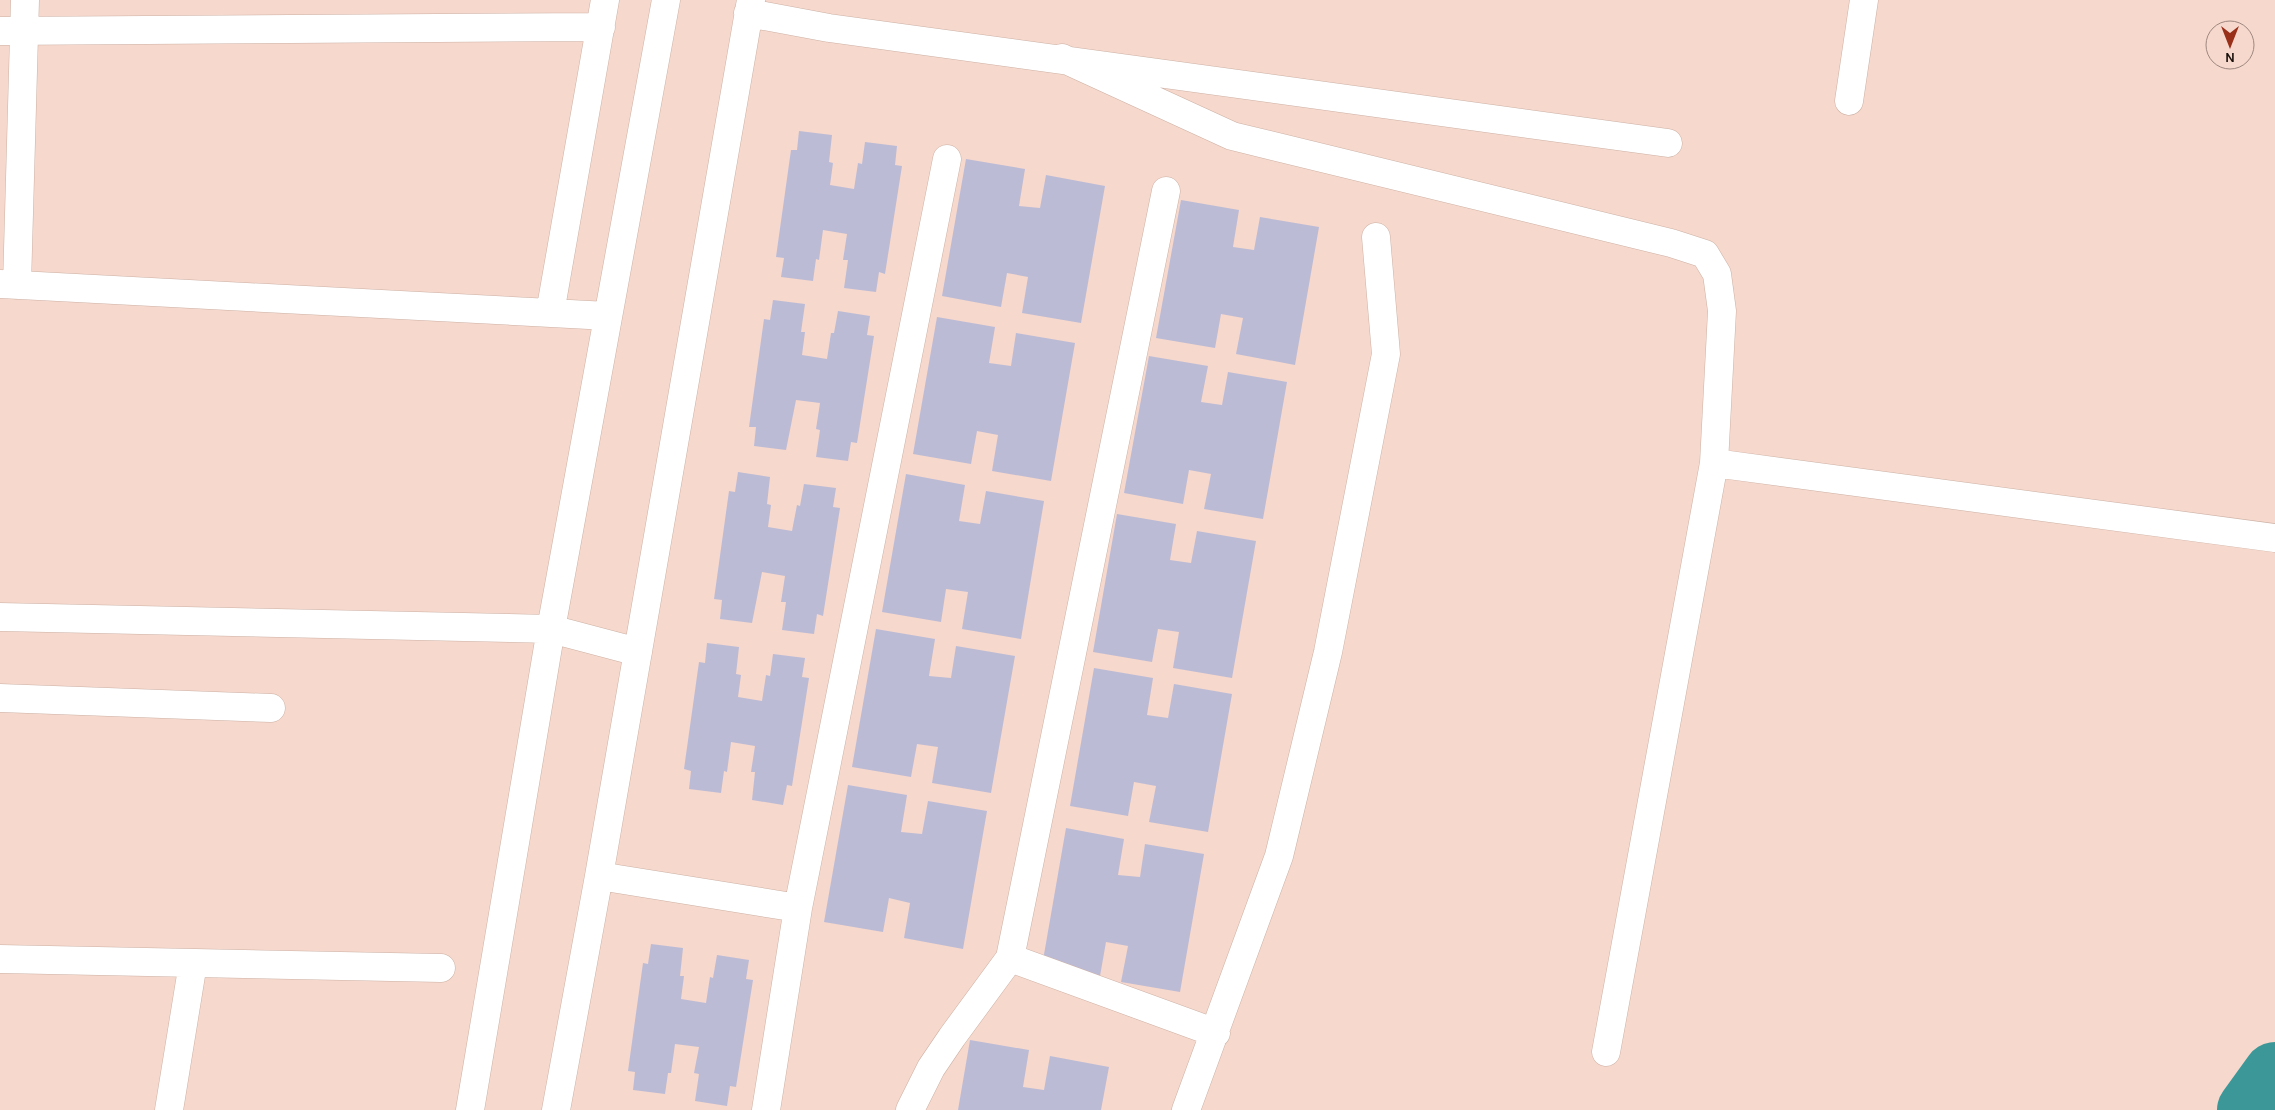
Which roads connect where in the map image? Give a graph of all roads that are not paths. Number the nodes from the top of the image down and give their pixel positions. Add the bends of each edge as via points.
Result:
1 (25, 0) edge
2 (605, 0) edge
3 (666, 0) edge
4 (1864, 0) edge
5 (749, 7) edge
6 (601, 27) junction
7 (13, 31) edge
8 (1062, 58) junction
9 (1849, 100) dead end
10 (1668, 143) dead end
11 (947, 159) dead end
12 (1166, 192) dead end
13 (1376, 237) dead end
14 (9, 285) edge
15 (550, 313) junction
16 (608, 316) junction
17 (1714, 462) junction
18 (2275, 538) edge
19 (0, 617) edge
20 (551, 628) junction
21 (638, 652) junction
22 (0, 698) edge
23 (271, 708) dead end
24 (599, 876) junction
25 (798, 908) junction
26 (1010, 958) junction
27 (0, 959) edge
28 (193, 963) junction
29 (441, 968) dead end
30 (1216, 1033) junction
31 (1606, 1052) dead end
32 (169, 1110) edge
33 (470, 1110) edge
34 (556, 1110) edge
35 (766, 1110) edge
36 (910, 1110) edge
37 (1186, 1110) edge

1 - 7 street
2 - 6 street
3 - 16 street
4 - 9 street
5 - 8 street via 829,28
5 - 21 street
6 - 7 street
6 - 15 street
7 - 14 street
8 - 10 street
8 - 17 street via 1232,136 1671,242 1705,254 1717,274 1722,311
11 - 25 street
12 - 26 street
13 - 30 street via 1386,354 1328,652 1280,856
14 - 15 street
15 - 16 street
16 - 20 street
17 - 18 street
17 - 31 street
19 - 20 street
20 - 21 street
20 - 33 street
21 - 24 street
22 - 23 street
24 - 25 street
24 - 34 street
25 - 35 street
26 - 30 street
26 - 36 street via 931,1068
27 - 28 street
28 - 29 street
28 - 32 street
30 - 37 street

